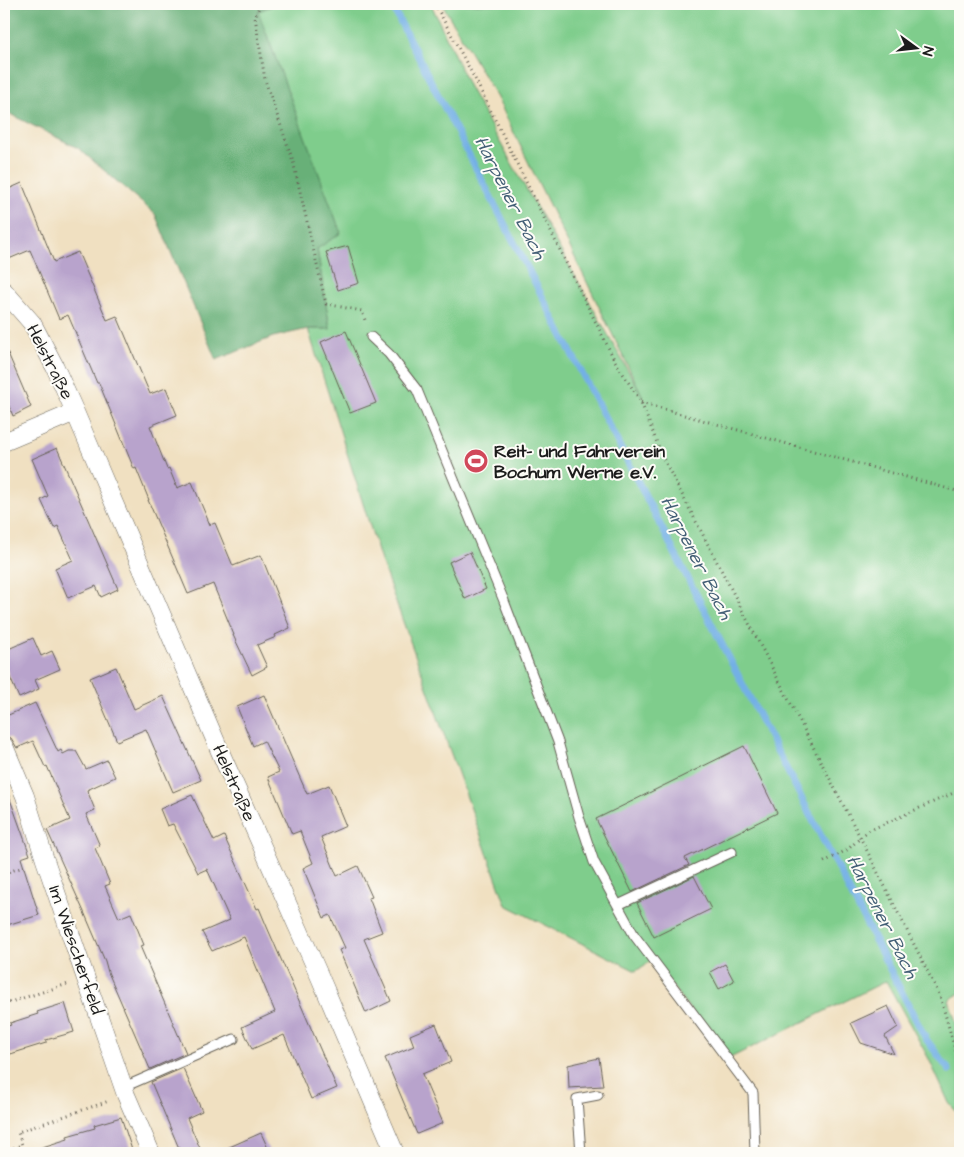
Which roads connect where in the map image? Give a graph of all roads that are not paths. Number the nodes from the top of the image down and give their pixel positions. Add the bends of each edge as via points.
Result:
1 (4, 291) edge
2 (371, 337) road end
3 (75, 412) junction
4 (4, 442) edge
5 (4, 746) edge
6 (732, 852) dead end
7 (618, 905) junction
8 (234, 1039) dead end
9 (125, 1091) junction
10 (598, 1095) dead end
11 (151, 1153) edge
12 (394, 1153) edge
13 (582, 1153) edge
14 (755, 1153) edge

1 - 3 street, Helstraße via 32,323
2 - 7 lane via 417,390 558,742 594,862
3 - 4 street, Helstraße
3 - 12 street, Helstraße
5 - 9 street, Im Wiescherfeld via 25,796
6 - 7 lane
7 - 14 lane via 652,960 753,1092
8 - 9 lane
9 - 11 street, Im Wiescherfeld
10 - 13 lane via 578,1099

